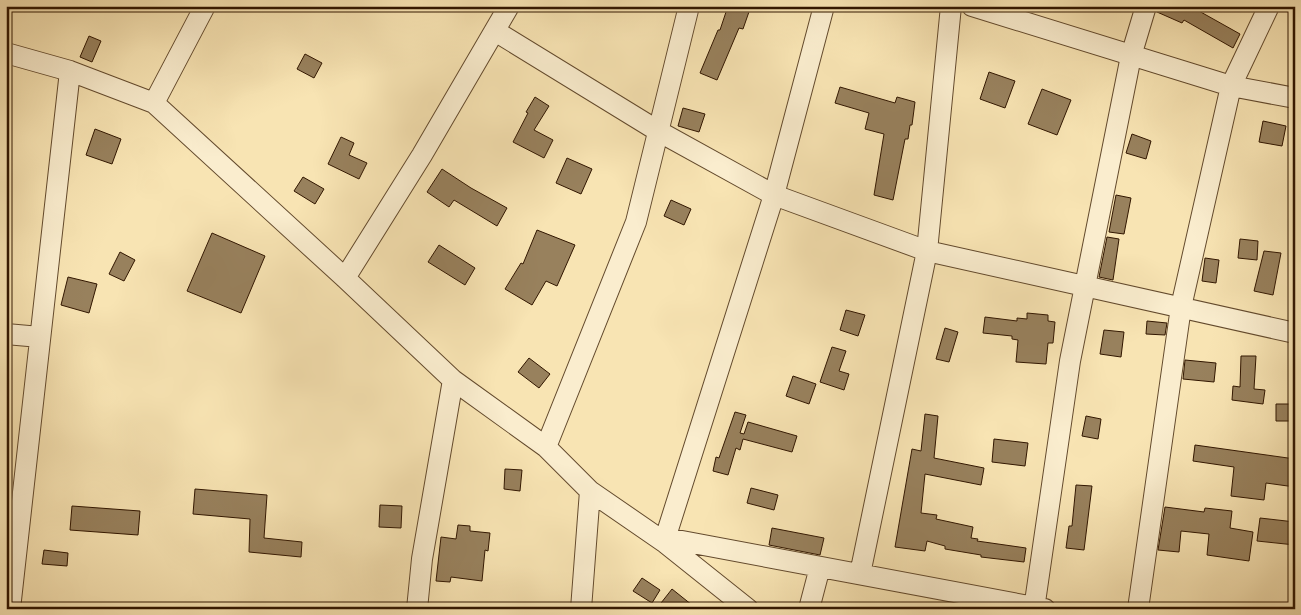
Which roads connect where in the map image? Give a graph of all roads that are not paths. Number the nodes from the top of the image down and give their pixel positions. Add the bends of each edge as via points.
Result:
1 (204, 6) edge
2 (509, 6) edge
3 (689, 6) edge
4 (824, 6) edge
5 (951, 6) edge
6 (972, 6) edge
7 (1146, 6) edge
8 (1269, 6) edge
9 (495, 31) junction
10 (6, 53) edge
11 (1131, 56) junction
12 (70, 71) junction
13 (1231, 86) junction
14 (1295, 98) edge
15 (154, 103) junction
16 (658, 131) junction
17 (774, 195) junction
18 (927, 251) junction
19 (345, 278) junction
20 (1084, 286) junction
21 (1181, 307) junction
22 (1295, 332) edge
23 (6, 334) edge
24 (40, 337) junction
25 (453, 380) junction
26 (546, 448) junction
27 (590, 491) junction
28 (665, 540) junction
29 (820, 567) junction
30 (860, 574) junction
31 (1038, 608) edge
32 (10, 609) edge
33 (417, 609) edge
34 (581, 609) edge
35 (748, 609) edge
36 (809, 609) edge
37 (1138, 609) edge

1 - 15 street
2 - 9 street
3 - 16 street
4 - 17 street
5 - 18 street
6 - 11 street
7 - 11 street
8 - 13 street
9 - 16 street
9 - 19 street
10 - 12 street
11 - 13 street
11 - 20 street
12 - 15 street
12 - 24 street
13 - 14 street
13 - 21 street
15 - 19 street
16 - 17 street
16 - 26 street via 636,222
17 - 18 street
17 - 28 street
18 - 20 street
18 - 30 street
19 - 25 street
20 - 21 street
20 - 31 street via 1070,361
21 - 22 street
21 - 37 street
23 - 24 street
24 - 32 street
25 - 26 street
25 - 33 street via 422,559
26 - 27 street
27 - 28 street
27 - 34 street
28 - 29 street
28 - 35 street
29 - 30 street
29 - 36 street
30 - 31 street

